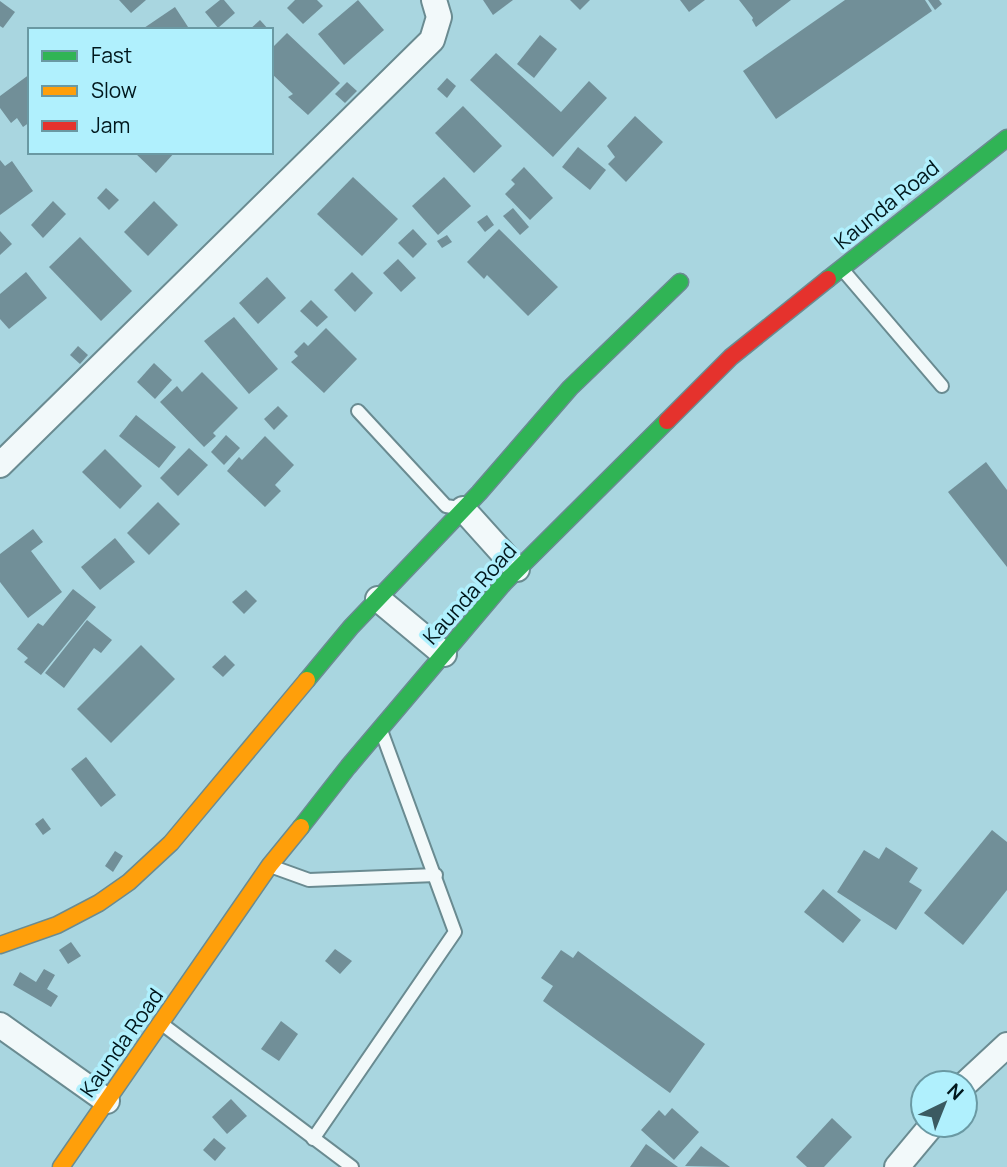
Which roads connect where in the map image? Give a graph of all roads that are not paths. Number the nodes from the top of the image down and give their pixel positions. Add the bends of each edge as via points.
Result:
1 (434, 0) edge
2 (1007, 138) edge
3 (841, 268) junction
4 (680, 282) dead end
5 (942, 386) dead end
6 (358, 411) dead end
7 (0, 465) edge
8 (463, 509) junction
9 (517, 569) junction
10 (377, 600) junction
11 (444, 654) junction
12 (380, 729) junction
13 (270, 865) junction
14 (436, 875) junction
15 (0, 945) edge
16 (162, 1024) junction
17 (0, 1025) edge
18 (1007, 1045) edge
19 (979, 1071) edge
20 (107, 1101) junction
21 (313, 1139) junction
22 (920, 1139) edge
23 (61, 1167) edge
24 (352, 1167) edge
25 (897, 1167) edge

1 - 7 street via 439,17 432,40
2 - 3 main road, Kaunda Road
3 - 5 lane
3 - 9 main road, Kaunda Road via 731,357
4 - 8 main road via 570,388
6 - 8 lane via 446,506
8 - 9 street
8 - 10 main road
9 - 11 main road, Kaunda Road
10 - 11 street
10 - 15 main road via 207,803 130,882 57,925
11 - 12 main road, Kaunda Road
12 - 13 main road, Kaunda Road
12 - 14 lane
13 - 14 lane via 309,880
13 - 16 main road, Kaunda Road
14 - 21 lane via 455,932
16 - 20 main road, Kaunda Road
16 - 21 lane
17 - 20 street
18 - 19 street
20 - 23 main road, Kaunda Road
21 - 24 lane
22 - 25 street

